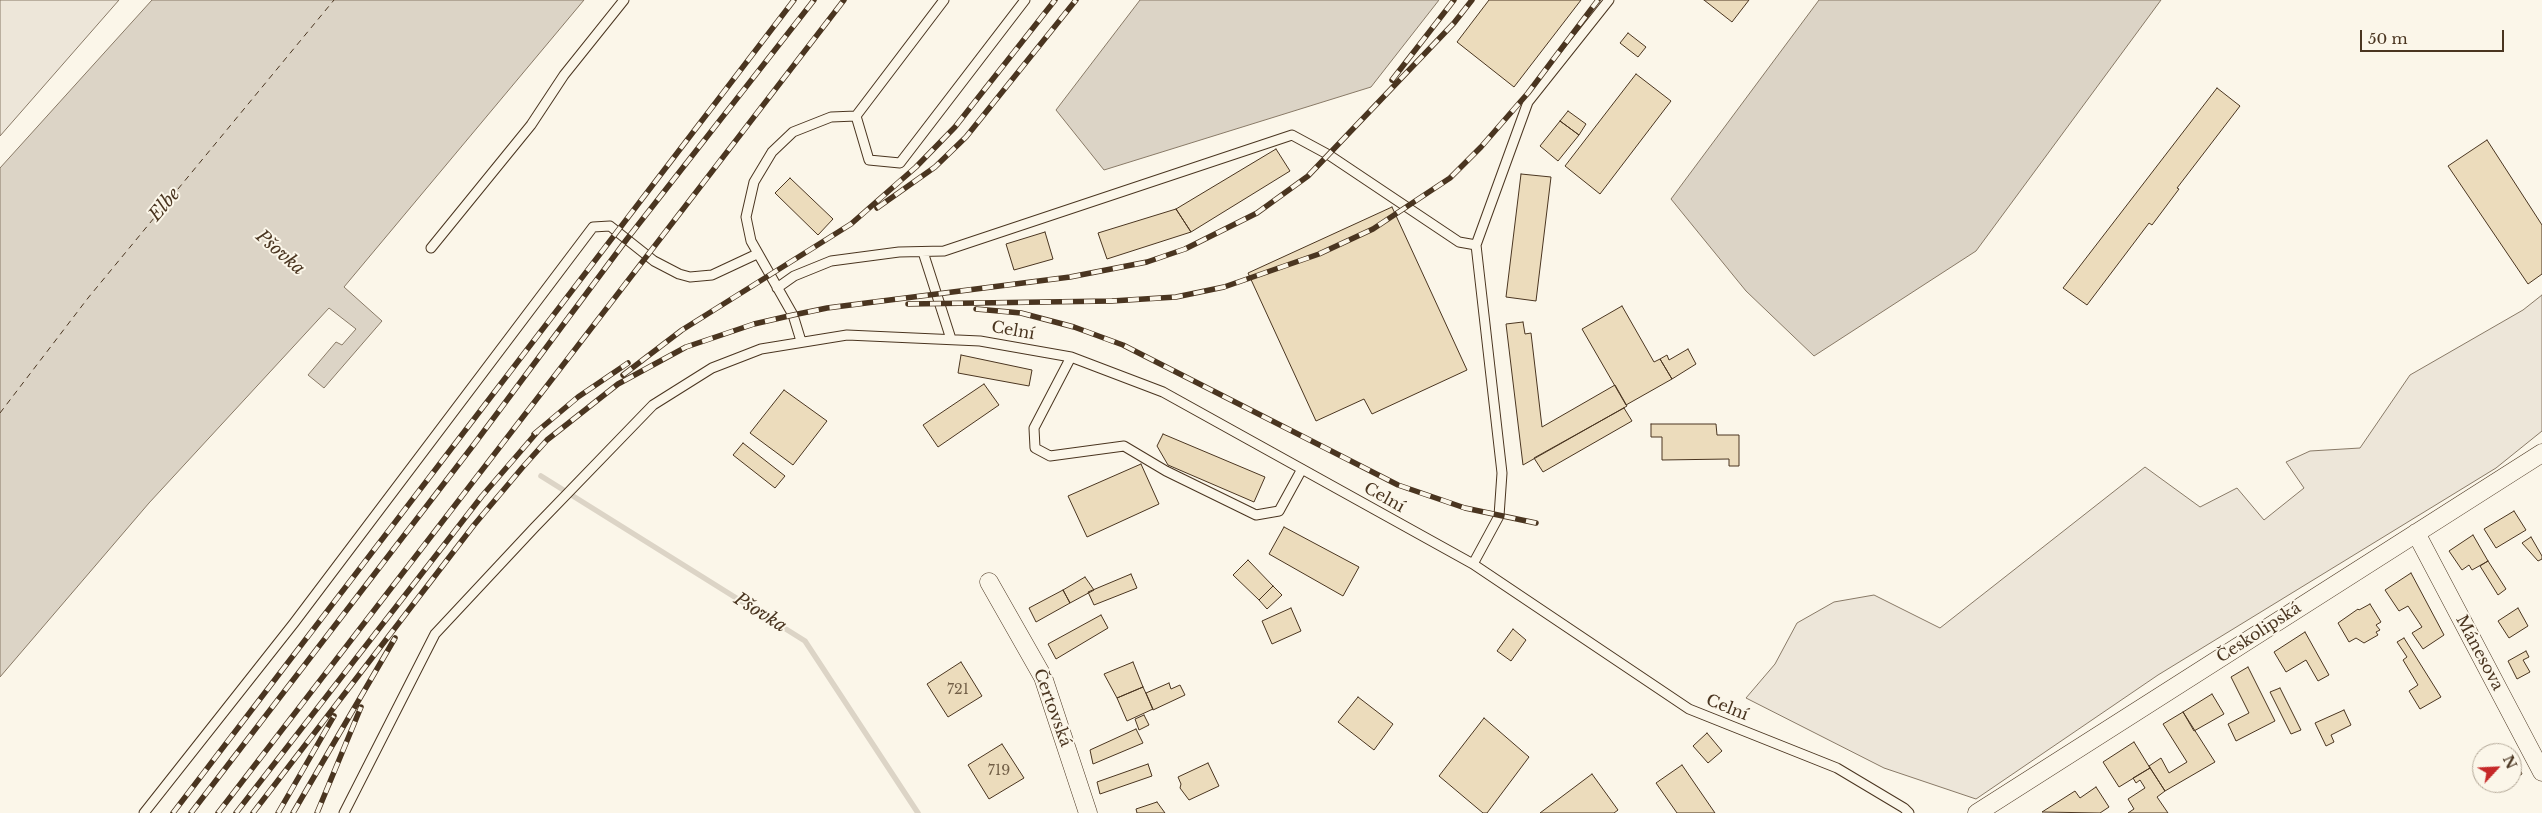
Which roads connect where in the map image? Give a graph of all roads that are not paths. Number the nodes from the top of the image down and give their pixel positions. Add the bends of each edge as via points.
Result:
1 (624, 0) edge
2 (944, 0) edge
3 (1025, 0) edge
4 (1609, 0) edge
5 (856, 116) junction
6 (1476, 245) junction
7 (431, 248) dead end
8 (923, 252) junction
9 (757, 254) junction
10 (777, 288) junction
11 (950, 340) junction
12 (801, 341) junction
13 (1071, 357) junction
14 (2542, 453) edge
15 (1302, 469) junction
16 (2416, 533) junction
17 (1473, 564) junction
18 (989, 582) dead end
19 (2542, 772) edge
20 (144, 813) edge
21 (344, 813) edge
22 (1088, 813) edge
23 (1909, 813) edge
24 (1977, 813) edge

1 - 7 lane via 564,75 531,125
2 - 5 lane
3 - 5 lane via 900,163 869,160
4 - 6 lane via 1528,102
5 - 9 lane via 831,117 793,132 772,152 754,182 747,204 748,229
6 - 8 lane via 1459,242 1329,155 1292,135 944,251
6 - 17 lane via 1502,473 1499,516
8 - 10 lane via 831,261 794,276
8 - 11 lane
9 - 10 lane
9 - 20 lane via 712,275 690,277 654,260 610,226 594,227 294,623
10 - 12 lane via 793,315
11 - 12 lane, Celní via 847,334
11 - 13 lane, Celní via 980,341
12 - 21 lane, Celní via 761,349 712,368 683,384 653,405 535,526 435,634
13 - 15 lane, Celní via 1164,392
13 - 15 lane via 1034,428 1035,448 1050,456 1124,446 1166,471 1256,515 1279,511
14 - 16 street, Českolipská
15 - 17 lane, Celní
16 - 19 street, Mánesova
16 - 24 street, Českolipská
17 - 23 lane, Celní via 1689,709 1837,768
18 - 22 street, Čertovská via 1043,677

